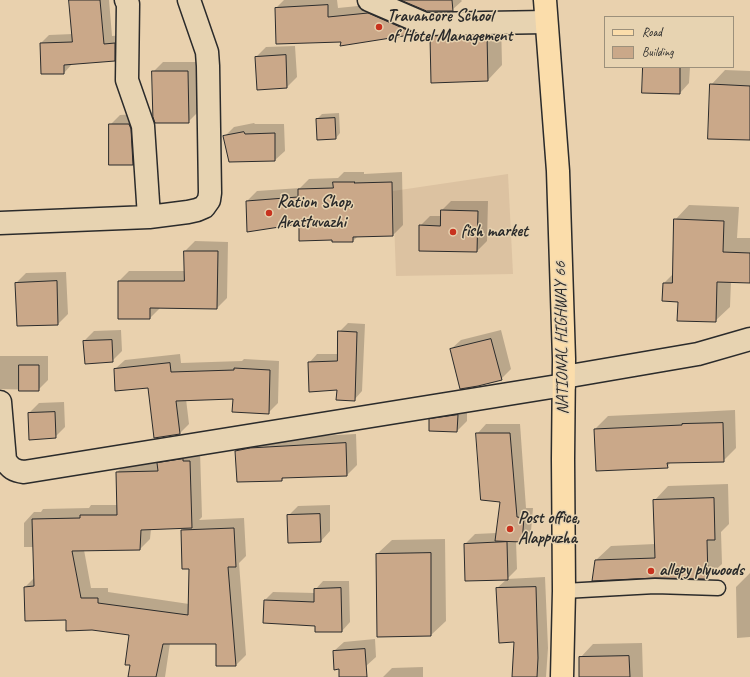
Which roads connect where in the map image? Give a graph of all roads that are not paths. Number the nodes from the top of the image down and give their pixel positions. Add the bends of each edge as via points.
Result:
1 (126, 0) edge
2 (189, 0) edge
3 (369, 0) edge
4 (544, 0) edge
5 (546, 22) junction
6 (149, 217) junction
7 (0, 223) edge
8 (750, 339) edge
9 (564, 381) junction
10 (0, 402) edge
11 (718, 588) dead end
12 (564, 591) junction
13 (562, 677) edge

1 - 6 street via 127,80 143,126
2 - 6 street via 207,52 209,200 204,207 196,210
3 - 5 street via 425,24
4 - 5 main road, NATIONAL HIGHWAY 66
5 - 9 main road, NATIONAL HIGHWAY 66 via 558,171
6 - 7 street
8 - 9 street via 698,354
9 - 10 street via 24,472 10,468 5,460
9 - 12 main road, NATIONAL HIGHWAY 66
11 - 12 lane via 655,586
12 - 13 main road, NATIONAL HIGHWAY 66

